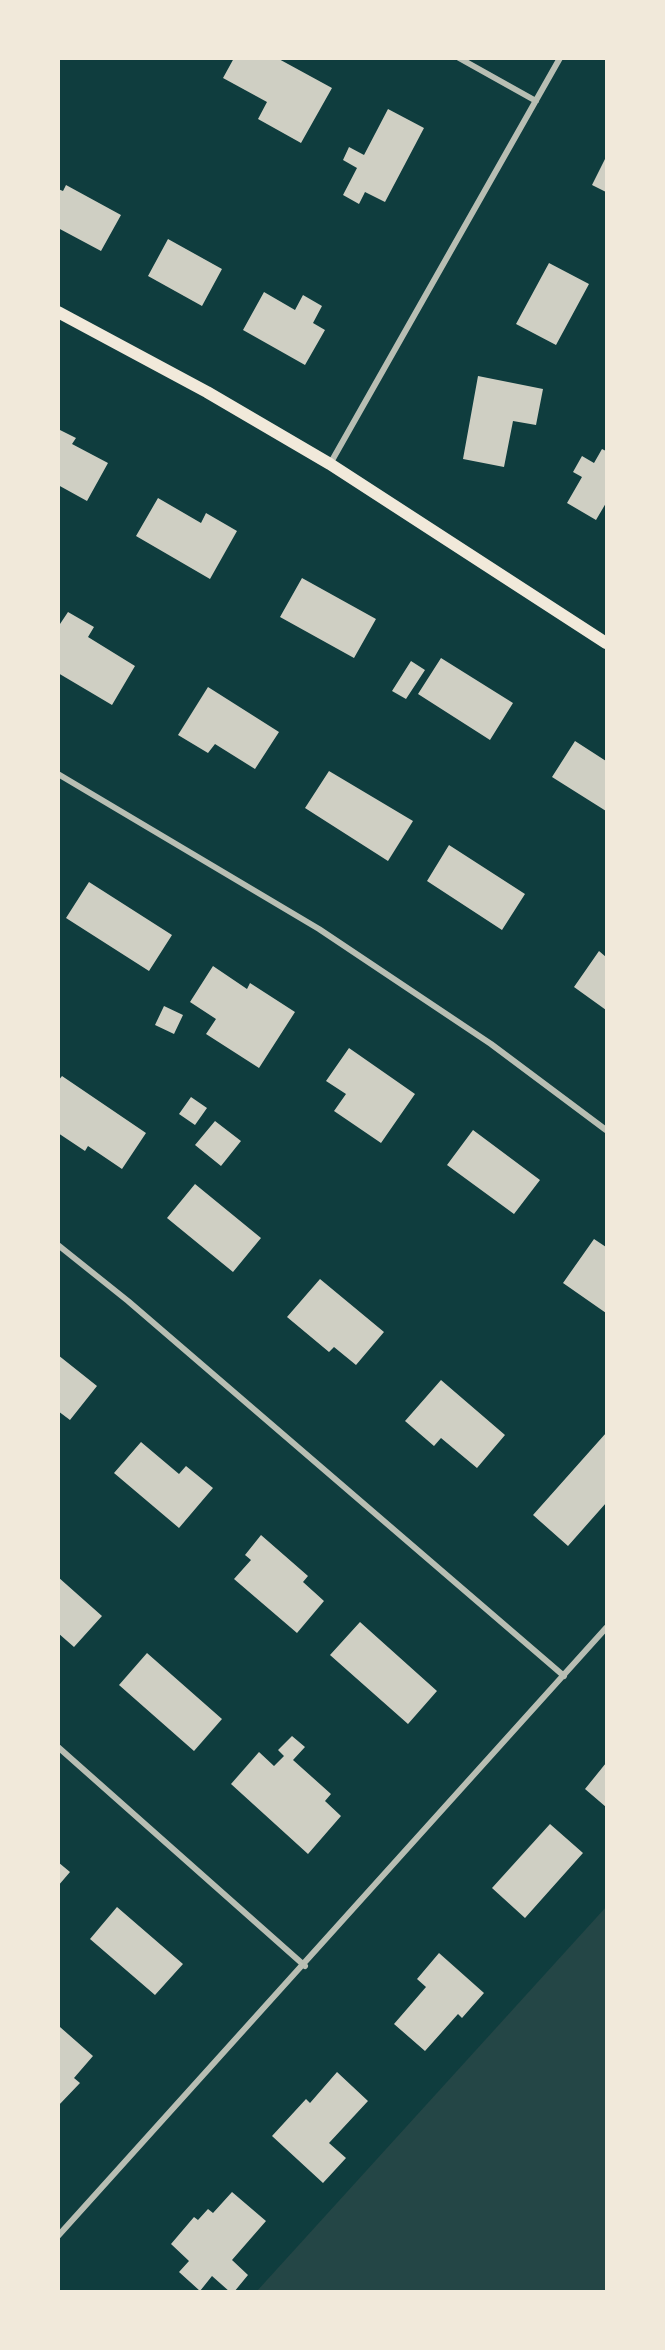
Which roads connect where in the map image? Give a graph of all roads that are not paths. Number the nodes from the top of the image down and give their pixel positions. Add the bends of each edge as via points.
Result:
1 (459, 58) edge
2 (560, 58) edge
3 (536, 101) junction
4 (58, 312) edge
5 (330, 464) junction
6 (606, 643) edge
7 (58, 774) edge
8 (606, 1130) edge
9 (58, 1245) edge
10 (606, 1628) edge
11 (564, 1676) junction
12 (58, 1747) edge
13 (305, 1965) junction
14 (58, 2236) edge

1 - 3 street
2 - 3 street
3 - 5 street
4 - 5 main road
5 - 6 main road
7 - 8 street via 320,929 491,1044
9 - 11 street
10 - 11 street
11 - 13 street
12 - 13 street
13 - 14 street

